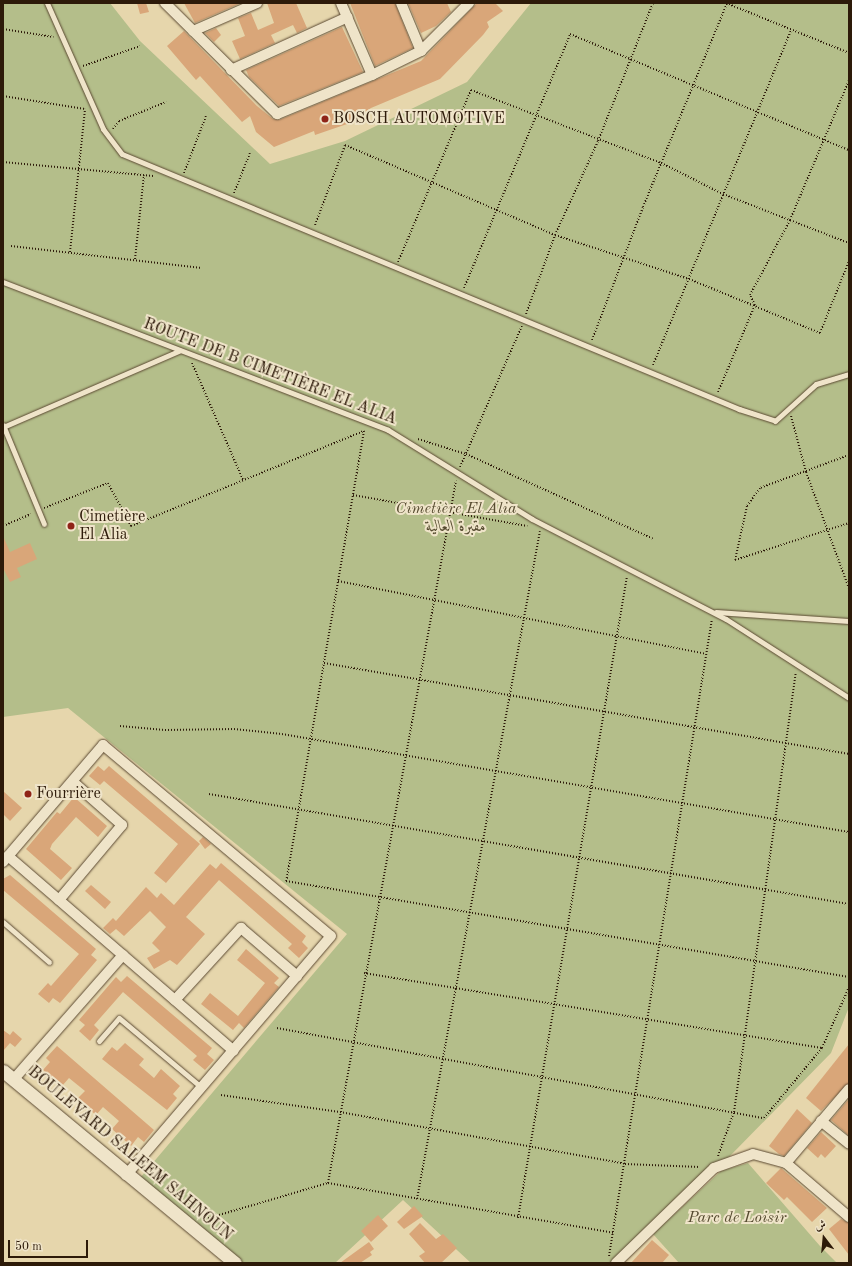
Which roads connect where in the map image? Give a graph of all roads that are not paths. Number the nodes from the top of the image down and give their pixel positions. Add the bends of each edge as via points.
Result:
1 (47, 3) edge
2 (166, 3) edge
3 (257, 3) edge
4 (341, 3) edge
5 (401, 3) edge
6 (469, 3) edge
7 (348, 18) junction
8 (193, 31) junction
9 (421, 51) junction
10 (231, 70) junction
11 (372, 75) junction
12 (3, 282) edge
13 (179, 351) junction
14 (849, 374) edge
15 (3, 426) edge
16 (44, 524) dead end
17 (713, 612) junction
18 (849, 622) edge
19 (849, 698) edge
20 (73, 782) junction
21 (6, 859) edge
22 (59, 900) junction
23 (3, 922) edge
24 (123, 955) junction
25 (49, 962) dead end
26 (297, 976) junction
27 (175, 1000) junction
28 (99, 1041) dead end
29 (234, 1051) junction
30 (3, 1071) edge
31 (14, 1079) junction
32 (202, 1088) junction
33 (849, 1089) edge
34 (822, 1121) junction
35 (849, 1144) edge
36 (786, 1163) junction
37 (126, 1175) junction
38 (849, 1217) edge
39 (235, 1263) edge
40 (616, 1263) edge

1 - 14 lane via 94,110 107,135 122,154 715,399 775,421 816,384
2 - 8 street
3 - 8 street
4 - 7 street
5 - 9 street
6 - 9 street
7 - 10 street
7 - 11 street
8 - 10 street
9 - 11 street
10 - 11 street via 277,114
12 - 13 lane, ROUTE DE B CIMETIÈRE EL ALIA
13 - 15 lane
13 - 17 lane, ROUTE DE B CIMETIÈRE EL ALIA via 376,426 532,519
15 - 16 lane
17 - 18 lane
17 - 19 lane, ROUTE DE B CIMETIÈRE EL ALIA
20 - 21 street
20 - 22 street via 122,825
20 - 26 street via 103,745 331,936
21 - 22 street
22 - 24 street
23 - 25 lane
24 - 27 street
24 - 31 street
26 - 27 street via 241,928
26 - 29 street
27 - 29 street
28 - 32 lane via 119,1018
29 - 32 street
30 - 31 street, BOULEVARD SALEEM SAHNOUN
31 - 37 street, BOULEVARD SALEEM SAHNOUN
32 - 37 street
33 - 34 street
34 - 35 street
34 - 36 street
36 - 38 street
36 - 40 street via 753,1154 714,1168
37 - 39 street, BOULEVARD SALEEM SAHNOUN

